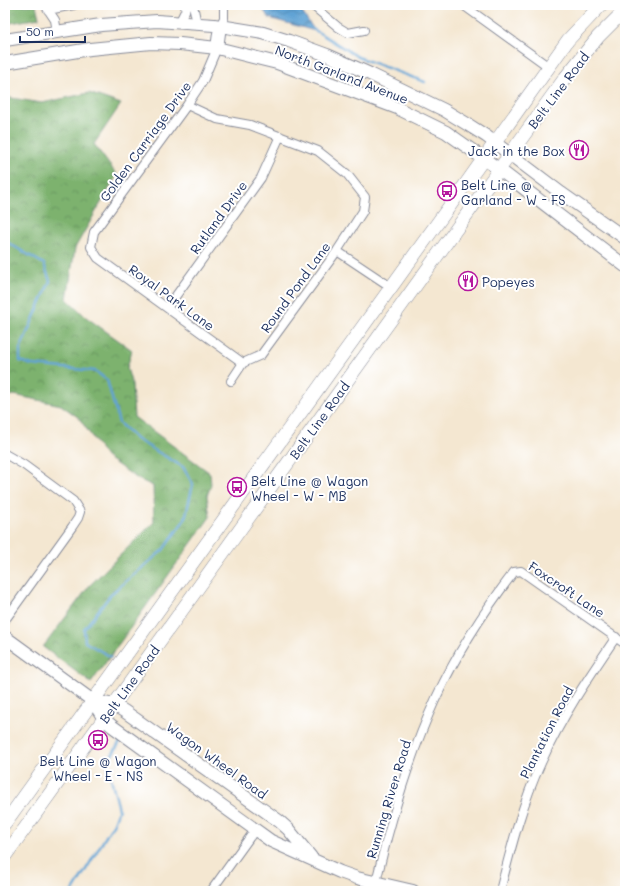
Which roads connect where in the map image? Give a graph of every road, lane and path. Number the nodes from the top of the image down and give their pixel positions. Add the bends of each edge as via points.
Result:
1 (74, 5) edge
2 (186, 5) edge
3 (192, 5) edge
4 (224, 5) edge
5 (312, 5) edge
6 (463, 5) edge
7 (601, 5) edge
8 (46, 7) edge
9 (625, 10) edge
10 (179, 22) junction
11 (197, 24) junction
12 (220, 26) junction
13 (364, 30) dead end
14 (57, 32) junction
15 (5, 40) edge
16 (217, 48) junction
17 (5, 63) edge
18 (549, 66) junction
19 (187, 105) junction
20 (280, 136) junction
21 (495, 143) junction
22 (510, 155) junction
23 (484, 159) junction
24 (500, 170) junction
25 (625, 238) edge
26 (91, 247) joint
27 (337, 251) junction
28 (625, 266) edge
29 (391, 287) junction
30 (406, 298) junction
31 (167, 308) junction
32 (243, 363) junction
33 (231, 381) dead end
34 (316, 391) junction
35 (331, 403) junction
36 (5, 454) edge
37 (268, 457) junction
38 (284, 468) junction
39 (514, 572) joint
40 (5, 620) edge
41 (5, 637) edge
42 (616, 637) junction
43 (625, 644) edge
44 (94, 701) junction
45 (114, 705) junction
46 (104, 719) junction
47 (165, 740) junction
48 (152, 756) junction
49 (267, 813) junction
50 (7, 820) edge
51 (25, 828) junction
52 (255, 830) junction
53 (5, 856) edge
54 (313, 860) junction
55 (375, 887) edge
56 (211, 891) edge
57 (413, 891) edge
58 (500, 891) edge

1 - 8 street
2 - 10 street
3 - 11 street
4 - 12 street via 224,18
5 - 13 street via 348,33
6 - 18 street
7 - 18 main road, Belt Line Road via 568,40
8 - 14 street via 56,20
9 - 22 main road, Belt Line Road via 583,55
10 - 11 main road, North Garland Avenue
10 - 14 main road, North Garland Avenue via 101,25
11 - 12 main road, North Garland Avenue
12 - 16 main road
12 - 21 main road, North Garland Avenue via 263,33 327,55 444,110
14 - 15 main road, North Garland Avenue
16 - 17 main road, North Garland Avenue via 151,43 90,49
16 - 19 street, Golden Carriage Drive via 203,81
16 - 23 main road, North Garland Avenue via 277,63 397,108 446,132
18 - 21 main road, Belt Line Road
19 - 20 street via 216,118 250,125
19 - 26 street, Golden Carriage Drive via 94,232
20 - 27 street, Round Pond Lane via 318,151 347,174 365,197 363,211
20 - 31 street, Rutland Drive via 261,178
21 - 22 main road, North Garland Avenue
21 - 23 main road, Belt Line Road
22 - 24 main road, Belt Line Road
22 - 25 main road, North Garland Avenue
23 - 24 main road, North Garland Avenue
23 - 29 main road, Belt Line Road
24 - 28 main road, North Garland Avenue
24 - 30 main road, Belt Line Road
26 - 31 street, Royal Park Lane via 98,258
27 - 29 street
27 - 32 street, Round Pond Lane via 260,355
29 - 30 main road
29 - 34 main road, Belt Line Road
30 - 35 main road, Belt Line Road
31 - 32 street, Royal Park Lane
32 - 33 street, Round Pond Lane
34 - 35 main road
34 - 37 main road, Belt Line Road
35 - 38 main road, Belt Line Road
36 - 40 street via 73,501 80,512
37 - 38 main road
37 - 44 main road, Belt Line Road
38 - 45 main road, Belt Line Road
39 - 42 street, Foxcroft Lane via 522,571
39 - 55 street, Running River Road via 495,596 467,641 437,697 419,738 400,794
41 - 44 main road, Wagon Wheel Road
42 - 43 street, Foxcroft Lane
42 - 58 street, Plantation Road via 573,701 541,763 514,836
44 - 45 main road, Wagon Wheel Road
44 - 46 main road, Wagon Wheel Road
44 - 50 main road, Belt Line Road
45 - 46 main road, Belt Line Road
45 - 47 main road, Wagon Wheel Road
46 - 48 main road, Wagon Wheel Road
46 - 51 main road, Belt Line Road
47 - 48 main road
47 - 49 main road, Wagon Wheel Road
48 - 52 main road, Wagon Wheel Road
49 - 52 main road
49 - 54 main road, Wagon Wheel Road via 288,829
50 - 51 main road
51 - 53 main road, Belt Line Road
52 - 54 main road, Wagon Wheel Road via 271,841
52 - 56 street
54 - 55 main road, Wagon Wheel Road
55 - 57 main road, Wagon Wheel Road

